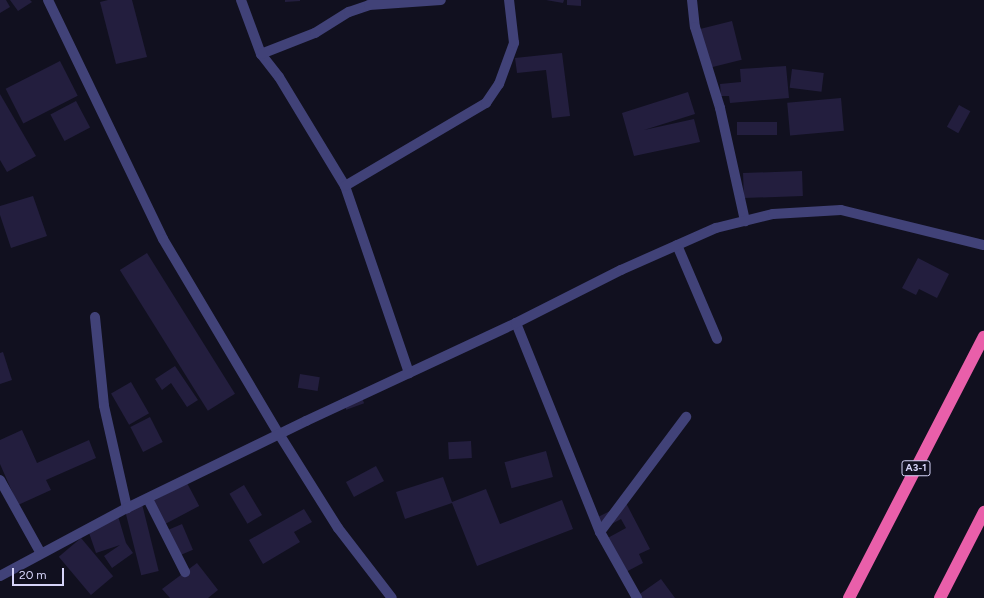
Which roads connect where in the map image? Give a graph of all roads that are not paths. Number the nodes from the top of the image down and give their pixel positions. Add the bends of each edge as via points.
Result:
1 (48, 0) edge
2 (241, 0) edge
3 (441, 0) edge
4 (509, 0) edge
5 (692, 0) edge
6 (261, 54) junction
7 (345, 186) junction
8 (745, 221) junction
9 (677, 245) junction
10 (984, 245) edge
11 (95, 317) dead end
12 (516, 323) junction
13 (984, 337) edge
14 (717, 339) dead end
15 (409, 373) junction
16 (686, 417) dead end
17 (279, 434) junction
18 (0, 480) edge
19 (148, 499) junction
20 (127, 508) junction
21 (984, 512) edge
22 (600, 532) junction
23 (40, 552) junction
24 (184, 572) dead end
25 (0, 576) edge
26 (392, 598) edge
27 (637, 598) edge
28 (849, 598) edge
29 (940, 598) edge

1 - 17 street via 163,239
2 - 6 street
3 - 6 street via 369,5 349,12 315,33
4 - 7 street via 514,43 499,84 486,103
5 - 8 street via 696,27 720,108
6 - 7 street via 279,77
7 - 15 street
8 - 9 street via 716,228
8 - 10 street via 773,214 841,210
9 - 12 street
9 - 14 street
11 - 20 street via 104,406
12 - 15 street
12 - 22 street
13 - 28 highway, A3-1
15 - 17 street
16 - 22 street
17 - 19 street
17 - 26 street via 338,528
18 - 23 street
19 - 20 street
19 - 24 street
20 - 23 street
21 - 29 highway
22 - 27 street
23 - 25 street

